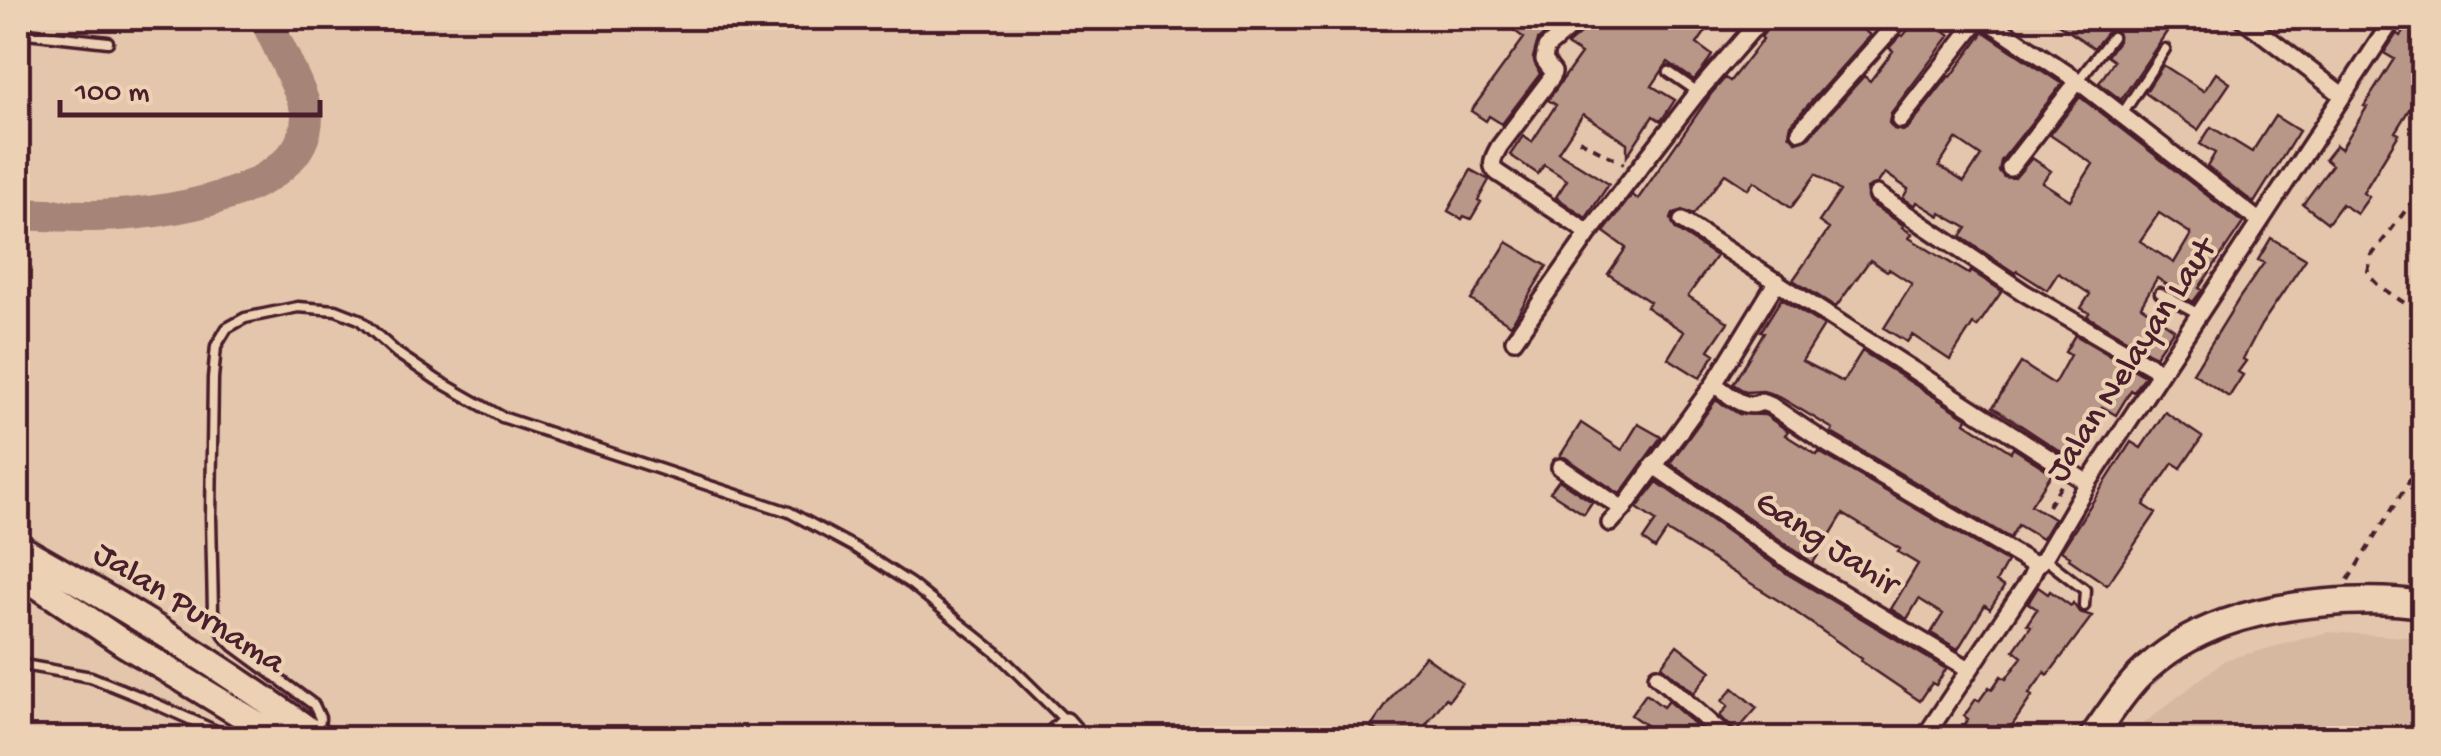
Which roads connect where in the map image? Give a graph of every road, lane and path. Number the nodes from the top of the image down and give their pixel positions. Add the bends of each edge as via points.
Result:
1 (1581, 18) edge
2 (1762, 18) edge
3 (1901, 18) edge
4 (1982, 18) edge
5 (2242, 18) edge
6 (2394, 18) edge
7 (18, 32) edge
8 (2112, 38) dead end
9 (108, 42) dead end
10 (2165, 48) dead end
11 (1669, 72) dead end
12 (2078, 81) junction
13 (1698, 92) junction
14 (2341, 94) junction
15 (2121, 116) junction
16 (1900, 120) dead end
17 (1800, 131) dead end
18 (1579, 140) dead end
19 (2010, 168) dead end
20 (1637, 171) junction
21 (2424, 186) edge
22 (1877, 194) dead end
23 (1682, 221) dead end
24 (2260, 222) junction
25 (1589, 233) junction
26 (1776, 281) junction
27 (2160, 292) dead end
28 (2199, 314) junction
29 (2424, 316) edge
30 (1514, 340) dead end
31 (2161, 372) junction
32 (1714, 384) junction
33 (2424, 457) edge
34 (1653, 465) junction
35 (1560, 466) dead end
36 (2070, 472) junction
37 (2088, 483) junction
38 (2048, 506) dead end
39 (1623, 509) junction
40 (1610, 524) dead end
41 (18, 547) edge
42 (2040, 562) junction
43 (18, 572) edge
44 (2336, 602) junction
45 (2424, 605) edge
46 (2084, 606) dead end
47 (18, 664) edge
48 (1969, 669) junction
49 (1657, 676) dead end
50 (1066, 721) junction
51 (232, 738) edge
52 (280, 738) edge
53 (318, 738) edge
54 (1048, 738) edge
55 (1081, 738) edge
56 (1727, 738) edge
57 (1924, 738) edge
58 (2092, 738) edge

1 - 25 street via 1546,48 1552,77 1492,164
2 - 13 street
3 - 17 street
4 - 12 street
4 - 16 street
5 - 14 street
6 - 14 street, Jalan Nelayan Laut
7 - 9 lane
8 - 12 lane
10 - 15 lane
11 - 13 lane
12 - 15 street
12 - 19 street
13 - 20 street
14 - 24 street, Jalan Nelayan Laut
15 - 24 street
18 - 20 path
20 - 25 street
21 - 29 path via 2372,255 2368,271
22 - 31 street via 2023,292
23 - 26 street
24 - 28 street, Jalan Nelayan Laut
25 - 30 street
26 - 32 street
26 - 36 street
27 - 28 lane
28 - 31 street, Jalan Nelayan Laut
31 - 37 street, Jalan Nelayan Laut
32 - 34 street
32 - 42 street via 1746,406 1770,405
33 - 44 path
34 - 39 street
34 - 48 street, Gang Jahir via 1795,565
35 - 39 street
36 - 37 street
36 - 38 path
37 - 42 street, Jalan Nelayan Laut
39 - 40 street
41 - 53 main road, Jalan Purnama
42 - 46 lane via 2085,590
42 - 48 street, Jalan Nelayan Laut
43 - 52 main road, Jalan Purnama
44 - 45 main road
44 - 58 main road via 2250,613 2188,638 2138,678
47 - 51 lane via 91,677
48 - 57 street, Jalan Nelayan Laut
49 - 56 street
50 - 53 lane via 997,653 911,584 789,512 502,417 397,353 359,319 298,307 244,318 216,346 213,611 234,646 314,704
50 - 54 street
50 - 55 street

